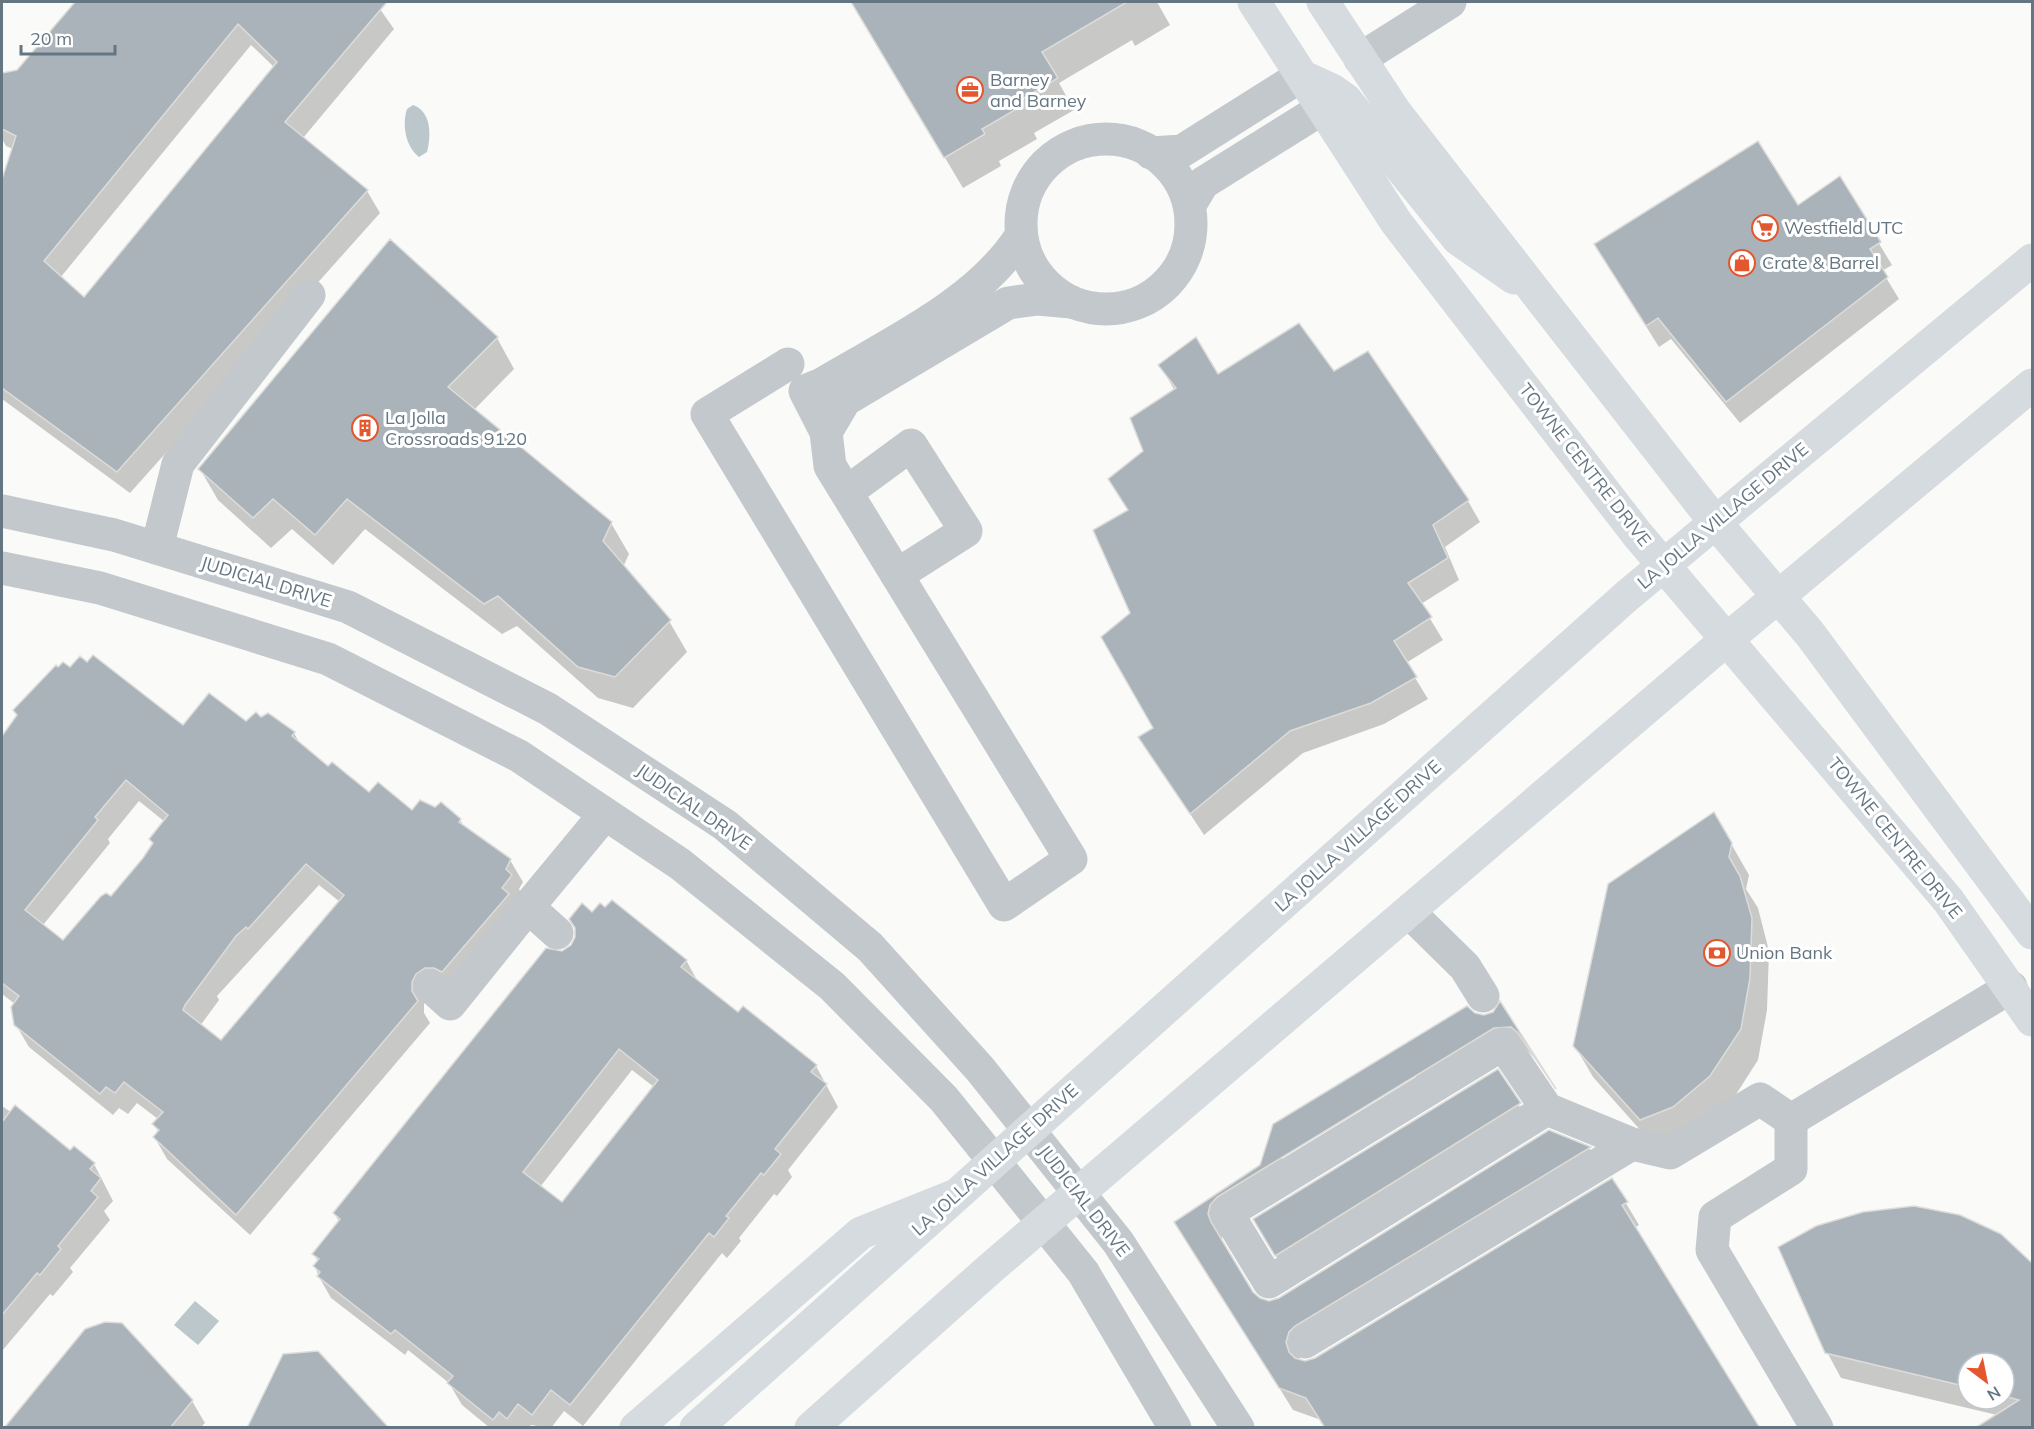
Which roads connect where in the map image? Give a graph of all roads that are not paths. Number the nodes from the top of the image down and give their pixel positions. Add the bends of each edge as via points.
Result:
1 (1254, 2) edge
2 (1323, 2) edge
3 (1450, 2) edge
4 (1360, 59) junction
5 (1301, 76) junction
6 (1323, 108) junction
7 (1151, 153) junction
8 (1191, 203) junction
9 (1021, 236) junction
10 (2032, 260) edge
11 (309, 296) dead end
12 (1540, 296) junction
13 (1071, 302) junction
14 (797, 378) junction
15 (2032, 385) edge
16 (826, 432) junction
17 (847, 492) junction
18 (2, 511) edge
19 (1715, 522) junction
20 (157, 548) junction
21 (1664, 566) junction
22 (2, 568) edge
23 (897, 575) junction
24 (1778, 597) junction
25 (1726, 640) junction
26 (605, 814) junction
27 (528, 907) junction
28 (1409, 912) junction
29 (557, 933) dead end
30 (2032, 933) edge
31 (430, 986) dead end
32 (2011, 987) junction
33 (1483, 996) dead end
34 (2032, 1020) edge
35 (1547, 1109) junction
36 (1791, 1120) junction
37 (1632, 1144) junction
38 (956, 1195) junction
39 (1305, 1342) dead end
40 (636, 1428) edge
41 (696, 1428) edge
42 (811, 1428) edge
43 (1175, 1428) edge
44 (1238, 1428) edge
45 (1817, 1428) edge

1 - 5 main road, TOWNE CENTRE DRIVE
2 - 4 main road
3 - 4 street
4 - 12 main road via 1396,113
5 - 6 main road, TOWNE CENTRE DRIVE
5 - 7 street via 1182,151
5 - 12 main road via 1346,100 1458,239
6 - 8 street via 1203,183
6 - 21 main road, TOWNE CENTRE DRIVE via 1396,222
7 - 8 street via 1179,176
7 - 9 street via 1141,144 1113,137 1084,140 1056,154 1034,176 1022,207
8 - 13 street via 1193,229 1188,252 1175,276 1145,301 1112,310
9 - 13 street via 1032,267 1046,285
9 - 14 street via 1005,260 969,294 822,384
10 - 19 main road, LA JOLLA VILLAGE DRIVE
11 - 20 street via 178,464
12 - 19 main road
13 - 16 street via 1038,299 1008,303 845,400
14 - 16 street
14 - 23 street via 707,414 1004,905 1071,859
15 - 24 main road
16 - 17 street via 830,466
17 - 23 street
17 - 23 street via 911,445 966,531
18 - 20 street, JUDICIAL DRIVE
19 - 21 main road, LA JOLLA VILLAGE DRIVE
19 - 24 main road
20 - 44 street, JUDICIAL DRIVE via 348,607 548,708 725,825 870,947 980,1069 1118,1242
21 - 25 main road, TOWNE CENTRE DRIVE
21 - 38 main road, LA JOLLA VILLAGE DRIVE
22 - 26 street via 100,588 328,659 519,756
24 - 25 main road
24 - 30 main road via 1810,634
25 - 28 main road
25 - 32 main road, TOWNE CENTRE DRIVE via 1948,900
26 - 27 street
26 - 43 street via 680,864 832,986 944,1099 1083,1272
27 - 29 street
27 - 31 street via 450,1004
28 - 33 street via 1465,966
28 - 42 main road via 992,1267
32 - 34 main road, TOWNE CENTRE DRIVE
32 - 36 street
35 - 35 street via 1503,1044 1227,1213 1269,1282
35 - 37 street
36 - 37 street via 1760,1099 1670,1153
36 - 45 street via 1791,1170 1715,1217 1712,1250
37 - 39 street
38 - 40 main road via 861,1233
38 - 41 main road, LA JOLLA VILLAGE DRIVE

